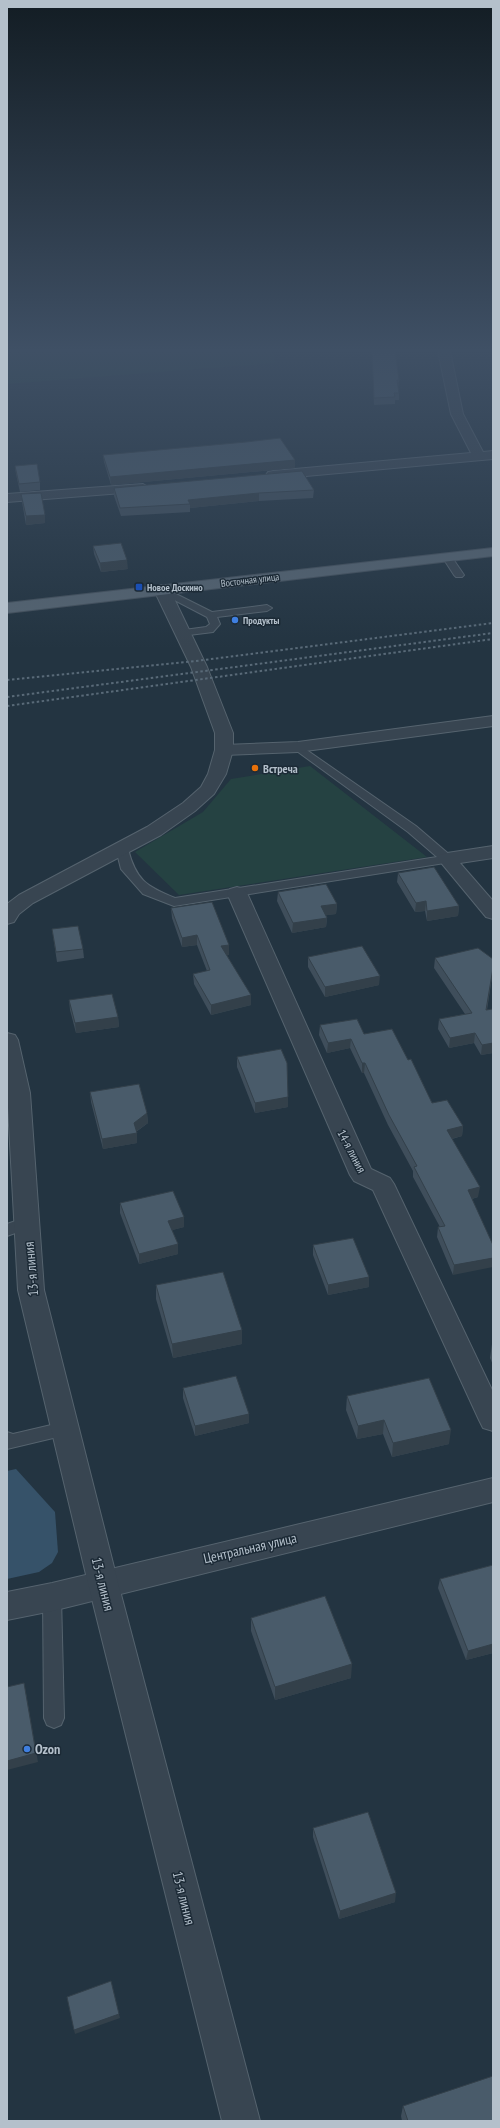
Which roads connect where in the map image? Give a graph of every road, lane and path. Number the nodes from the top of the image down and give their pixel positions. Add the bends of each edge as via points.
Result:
1 (476, 450) edge
2 (478, 455) junction
3 (493, 455) edge
4 (256, 477) edge
5 (153, 487) edge
6 (7, 498) edge
7 (493, 552) edge
8 (448, 558) junction
9 (459, 575) dead end
10 (162, 590) junction
11 (7, 608) edge
12 (267, 608) dead end
13 (210, 615) junction
14 (181, 633) junction
15 (493, 721) edge
16 (298, 747) junction
17 (224, 750) junction
18 (122, 849) junction
19 (493, 852) edge
20 (447, 859) junction
21 (237, 893) junction
22 (493, 913) edge
23 (7, 918) edge
24 (7, 1040) edge
25 (15, 1152) edge
26 (17, 1227) edge
27 (493, 1420) edge
28 (64, 1429) junction
29 (7, 1439) edge
30 (493, 1490) edge
31 (103, 1584) junction
32 (52, 1597) junction
33 (7, 1606) edge
34 (54, 1718) dead end
35 (241, 2121) edge

1 - 2 street
2 - 3 street
2 - 4 street
5 - 6 street
7 - 8 main road, Восточная улица
8 - 9 lane
8 - 10 main road, Восточная улица
10 - 11 main road, Восточная улица
10 - 13 lane
10 - 14 street
12 - 13 lane
13 - 14 lane via 215,624 209,630
14 - 17 street via 199,667 224,733
15 - 16 street
16 - 17 street
16 - 20 lane via 412,829
17 - 18 street via 208,790 189,807
18 - 21 lane via 127,869 147,891 174,902
18 - 23 street via 26,899 11,911
19 - 20 street
20 - 21 lane
20 - 22 street
21 - 27 street, 14-я линия via 362,1175 382,1184
24 - 25 street, 13-я линия via 19,1093
25 - 26 street, 13-я линия
26 - 28 street, 13-я линия
28 - 29 lane via 9,1442
28 - 31 street, 13-я линия
30 - 31 street, Центральная улица
31 - 32 street, Центральная улица
31 - 35 street, 13-я линия
32 - 33 street, Центральная улица
32 - 34 lane

